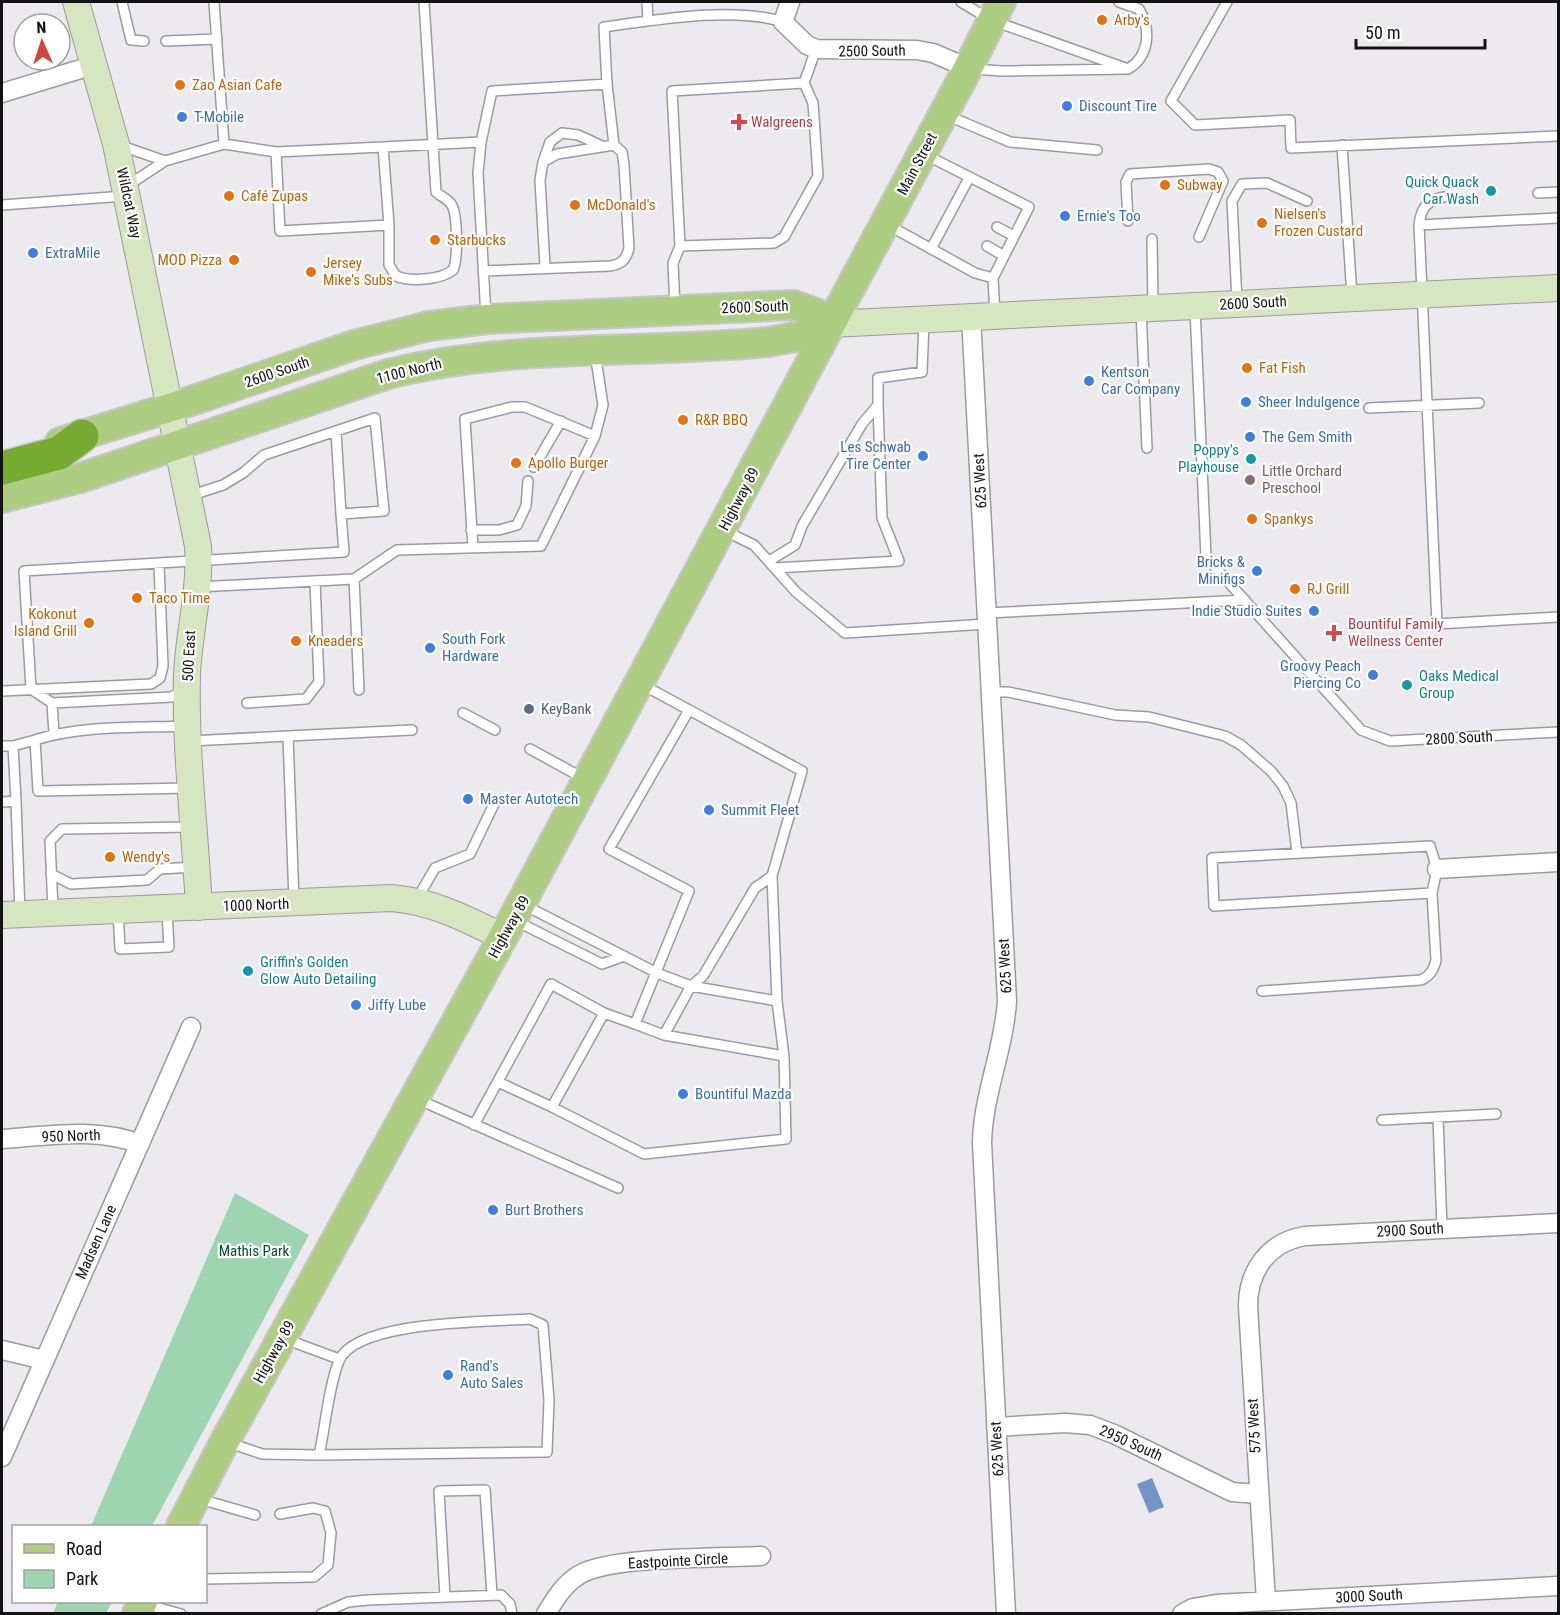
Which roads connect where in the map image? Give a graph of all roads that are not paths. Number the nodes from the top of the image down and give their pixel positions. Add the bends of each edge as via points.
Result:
1 (76, 2) edge
2 (122, 2) edge
3 (214, 2) edge
4 (424, 2) edge
5 (647, 2) edge
6 (790, 2) edge
7 (961, 2) edge
8 (1119, 2) edge
9 (1227, 2) edge
10 (996, 11) edge
11 (648, 21) junction
12 (783, 22) junction
13 (216, 39) junction
14 (144, 41) dead end
15 (165, 41) dead end
16 (816, 49) junction
17 (94, 65) junction
18 (968, 68) junction
19 (1128, 69) junction
20 (804, 83) junction
21 (607, 84) junction
22 (2, 93) edge
23 (944, 115) junction
24 (1558, 136) edge
25 (481, 142) junction
26 (116, 144) junction
27 (224, 144) junction
28 (432, 144) junction
29 (614, 145) junction
30 (602, 146) junction
31 (1342, 146) junction
32 (383, 147) junction
33 (1097, 150) dead end
34 (276, 152) junction
35 (923, 154) junction
36 (165, 161) junction
37 (543, 162) junction
38 (969, 178) junction
39 (126, 192) junction
40 (1558, 192) edge
41 (1538, 193) dead end
42 (1444, 197) dead end
43 (1307, 201) dead end
44 (955, 204) junction
45 (2, 205) edge
46 (965, 210) dead end
47 (1558, 218) edge
48 (1128, 221) dead end
49 (885, 224) junction
50 (944, 224) junction
51 (388, 225) junction
52 (1419, 225) junction
53 (997, 227) dead end
54 (954, 229) dead end
55 (1014, 236) junction
56 (1199, 237) dead end
57 (1152, 239) dead end
58 (680, 246) junction
59 (987, 246) dead end
60 (931, 249) junction
61 (1004, 256) junction
62 (545, 267) junction
63 (483, 271) junction
64 (993, 278) junction
65 (1558, 288) edge
66 (1420, 295) junction
67 (1352, 298) junction
68 (1237, 303) junction
69 (1195, 305) junction
70 (1147, 308) junction
71 (675, 311) junction
72 (983, 315) junction
73 (487, 319) junction
74 (924, 319) junction
75 (831, 324) junction
76 (595, 351) junction
77 (1479, 403) dead end
78 (878, 405) junction
79 (1427, 405) junction
80 (169, 408) junction
81 (1369, 408) dead end
82 (561, 421) junction
83 (336, 431) junction
84 (82, 436) junction
85 (595, 436) junction
86 (176, 445) junction
87 (1148, 448) dead end
88 (2, 453) edge
89 (534, 467) dead end
90 (2, 468) edge
91 (528, 481) dead end
92 (188, 496) junction
93 (2, 498) edge
94 (341, 514) junction
95 (471, 530) junction
96 (722, 530) junction
97 (472, 548) junction
98 (159, 564) junction
99 (772, 565) junction
100 (198, 575) junction
101 (354, 579) junction
102 (315, 581) junction
103 (1245, 600) junction
104 (1558, 617) edge
105 (987, 619) junction
106 (640, 684) junction
107 (31, 689) junction
108 (187, 690) junction
109 (359, 690) dead end
110 (2, 691) edge
111 (991, 692) junction
112 (52, 703) junction
113 (247, 703) dead end
114 (689, 710) junction
115 (464, 713) dead end
116 (412, 730) dead end
117 (495, 730) dead end
118 (1558, 732) edge
119 (190, 733) junction
120 (54, 734) junction
121 (288, 736) junction
122 (35, 740) junction
123 (2, 746) edge
124 (13, 746) junction
125 (530, 749) dead end
126 (588, 781) junction
127 (192, 788) junction
128 (16, 801) junction
129 (2, 802) edge
130 (494, 804) dead end
131 (195, 827) junction
132 (1297, 853) junction
133 (1558, 862) edge
134 (197, 867) junction
135 (1437, 869) junction
136 (51, 874) junction
137 (772, 876) junction
138 (1432, 893) junction
139 (416, 901) junction
140 (295, 903) junction
141 (199, 907) junction
142 (167, 908) junction
143 (118, 910) junction
144 (54, 913) junction
145 (11, 915) edge
146 (512, 920) junction
147 (624, 956) junction
148 (657, 973) junction
149 (691, 986) junction
150 (1262, 991) dead end
151 (777, 1001) junction
152 (604, 1013) junction
153 (635, 1024) junction
154 (191, 1028) dead end
155 (664, 1035) junction
156 (784, 1056) junction
157 (498, 1082) junction
158 (415, 1098) junction
159 (552, 1107) junction
160 (1496, 1114) dead end
161 (1438, 1117) junction
162 (1382, 1120) dead end
163 (474, 1125) junction
164 (2, 1139) edge
165 (140, 1144) junction
166 (618, 1188) dead end
167 (1558, 1223) edge
168 (1442, 1229) junction
169 (1266, 1255) joint
170 (282, 1338) junction
171 (2, 1350) edge
172 (339, 1359) junction
173 (44, 1360) junction
174 (996, 1427) junction
175 (225, 1441) junction
176 (319, 1455) junction
177 (2, 1457) edge
178 (1258, 1494) junction
179 (196, 1498) junction
180 (280, 1514) dead end
181 (255, 1515) dead end
182 (182, 1525) edge
183 (762, 1556) dead end
184 (207, 1578) edge
185 (1558, 1587) edge
186 (492, 1595) junction
187 (445, 1597) junction
188 (1266, 1601) junction
189 (141, 1606) edge
190 (181, 1614) edge
191 (321, 1614) edge
192 (512, 1614) edge
193 (546, 1614) edge
194 (1006, 1614) edge
195 (1182, 1614) edge

1 - 17 street, Wildcat Way
2 - 14 lane via 131,40
3 - 13 lane
4 - 28 lane
5 - 11 lane
6 - 12 street
7 - 10 lane
8 - 19 lane via 1139,9 1147,31 1141,58
9 - 31 lane via 1172,101 1195,125 1290,120 1292,148
10 - 18 main road, Main Street
10 - 19 lane
11 - 12 lane via 753,14
11 - 21 lane via 604,27
12 - 16 street, 2500 South
13 - 15 lane
13 - 27 lane
16 - 18 street, 2500 South via 917,50
16 - 20 lane
17 - 22 street
17 - 26 street, Wildcat Way
18 - 19 lane
18 - 23 main road, Main Street
20 - 58 lane via 813,103 818,176 784,237 774,243
20 - 58 lane via 672,91
21 - 25 lane via 492,91
21 - 29 lane
23 - 33 lane via 1010,142
23 - 35 main road, Main Street
24 - 31 lane
25 - 28 lane
25 - 63 lane via 478,173
26 - 36 lane
26 - 39 street, Wildcat Way
27 - 34 lane
27 - 36 lane
28 - 32 lane
28 - 51 lane via 436,192 451,204 454,212 457,258 453,270 408,279 396,276 389,265
29 - 30 lane
29 - 62 lane via 622,152 624,165 629,248 626,258 610,266
30 - 37 lane via 557,154
30 - 37 lane via 578,135 562,133 550,142
31 - 67 lane
32 - 34 lane
32 - 51 lane
34 - 51 lane via 280,231
35 - 38 lane
35 - 49 main road, Main Street
36 - 39 lane
37 - 62 lane via 540,180
38 - 44 lane
38 - 55 lane via 1029,207
39 - 45 lane
39 - 80 street, Wildcat Way
40 - 41 lane
42 - 52 lane via 1428,202
43 - 68 lane via 1267,183 1242,184 1232,201
44 - 46 lane
44 - 50 lane
47 - 52 lane
48 - 56 lane via 1126,182 1130,174 1209,169 1218,172 1223,181
49 - 60 lane
49 - 75 main road, Main Street
50 - 54 lane
50 - 60 lane
52 - 66 lane
53 - 55 lane
55 - 61 lane
57 - 70 lane
58 - 71 lane via 673,262
59 - 61 lane
60 - 64 lane via 975,273
61 - 64 lane
62 - 63 lane
63 - 73 lane
64 - 72 lane
65 - 66 street, 2600 South
66 - 67 street, 2600 South
66 - 79 lane
67 - 68 street, 2600 South
68 - 69 street, 2600 South
69 - 70 street, 2600 South
69 - 103 lane via 1206,557
70 - 72 street, 2600 South
70 - 87 lane
71 - 73 main road, 2600 South
71 - 75 main road, 2600 South via 794,305
72 - 74 street, 2600 South
72 - 105 street, 625 West
73 - 80 main road, 2600 South via 386,336
74 - 75 street, 2600 South
74 - 78 lane via 922,372 878,378
75 - 76 main road, 1100 North via 800,336 768,342
75 - 96 main road, Highway 89
76 - 85 lane via 603,405
76 - 86 main road, 1100 North via 472,358 416,367
77 - 79 lane
78 - 99 lane via 862,424 802,526 795,545
78 - 99 lane via 882,518 899,561
79 - 81 lane
79 - 104 lane via 1437,624
80 - 84 main road, 2600 South
80 - 86 street, 500 East
82 - 85 lane
82 - 89 lane
82 - 95 lane via 525,407 465,419
83 - 92 lane via 264,455 223,485
83 - 94 lane
83 - 94 lane via 375,418 384,511
84 - 88 main road, 2600 South
84 - 90 highway via 59,453
85 - 97 lane via 542,546
86 - 92 street, 500 East
86 - 93 main road, 1100 North via 80,478
91 - 95 lane via 526,506 517,525 499,530
92 - 100 street, 500 East
94 - 100 lane via 344,552
95 - 97 lane
96 - 99 lane via 754,545
96 - 106 main road, Highway 89
97 - 101 lane via 397,550
98 - 100 lane
98 - 107 lane via 163,666 160,678 151,684
98 - 107 lane via 24,571
99 - 105 lane via 796,592 845,633
100 - 102 lane
100 - 108 street, 500 East
101 - 102 lane
101 - 109 lane
102 - 113 lane via 319,682 306,699
103 - 105 lane
103 - 118 lane, 2800 South via 1361,730 1390,741
105 - 111 street, 625 West
106 - 114 lane
106 - 126 main road, Highway 89
107 - 110 lane
107 - 112 lane
108 - 112 lane via 171,697
108 - 119 street, 500 East
111 - 132 lane via 1008,692 1115,715 1149,717 1225,736 1254,755 1283,786 1291,803
111 - 174 street, 625 West via 1007,1001 1005,1027 985,1101 982,1128
112 - 120 lane
114 - 137 lane via 802,771
114 - 148 lane via 609,849 689,891
115 - 117 lane
116 - 121 lane
119 - 120 lane
119 - 121 lane
119 - 127 street, 500 East
120 - 122 lane
121 - 140 lane
122 - 124 lane
122 - 127 lane via 38,792
123 - 124 lane
124 - 128 lane
125 - 126 lane
126 - 146 main road, Highway 89
127 - 131 street, 500 East
128 - 129 lane
128 - 145 lane
130 - 139 lane via 470,854 435,868
131 - 134 street, 500 East
131 - 136 lane via 62,829 50,841
132 - 135 lane via 1430,846
132 - 138 lane via 1212,858 1214,906
133 - 135 street
134 - 136 lane via 160,869 147,880 82,884 71,884
134 - 141 street, 500 East
135 - 138 lane
136 - 144 lane
137 - 149 lane via 755,888 703,976
137 - 151 lane
138 - 150 lane via 1436,960 1427,977
139 - 140 street, 1000 North via 379,898
139 - 146 street, 1000 North
140 - 141 street, 1000 North
141 - 142 street, 1000 North
142 - 143 street, 1000 North
142 - 143 lane via 169,947 120,950
143 - 144 street, 1000 North
144 - 145 street, 1000 North
146 - 147 lane
146 - 147 lane via 602,964
146 - 158 main road, Highway 89
147 - 148 lane
148 - 149 lane
148 - 153 lane
149 - 151 lane
149 - 155 lane
151 - 156 lane
152 - 153 lane
152 - 157 lane via 551,984
152 - 159 lane
153 - 155 lane
154 - 165 street, Madsen Lane
155 - 156 lane
156 - 159 lane via 786,1139 644,1154
157 - 159 lane
157 - 163 lane
158 - 163 lane
158 - 170 main road, Highway 89
160 - 161 lane
161 - 162 lane
161 - 168 lane
163 - 166 lane
164 - 165 street, 950 North via 101,1134
165 - 173 street, Madsen Lane
167 - 168 street, 2900 South
168 - 169 street, 2900 South via 1305,1236 1286,1241
169 - 178 street, 575 West via 1255,1270 1248,1296
170 - 172 lane
170 - 175 main road, Highway 89
171 - 173 street
172 - 176 lane
172 - 176 lane via 362,1339 395,1329 530,1319 543,1325 549,1400 547,1452
173 - 177 street, Madsen Lane
174 - 178 street, 2950 South via 1090,1425 1232,1492
174 - 194 street, 625 West
175 - 176 lane via 262,1454
175 - 179 main road, Highway 89
178 - 188 street, 575 West
179 - 181 lane
179 - 182 main road, Highway 89
180 - 184 lane via 313,1508 325,1511 331,1533 328,1566 314,1577
183 - 193 street, Eastpointe Circle via 594,1569 569,1582
185 - 188 street, 3000 South
186 - 187 lane
186 - 187 lane via 485,1490 439,1491
186 - 192 lane via 501,1595 510,1604
187 - 191 lane via 358,1601
188 - 195 street, 3000 South via 1204,1605
189 - 190 lane

